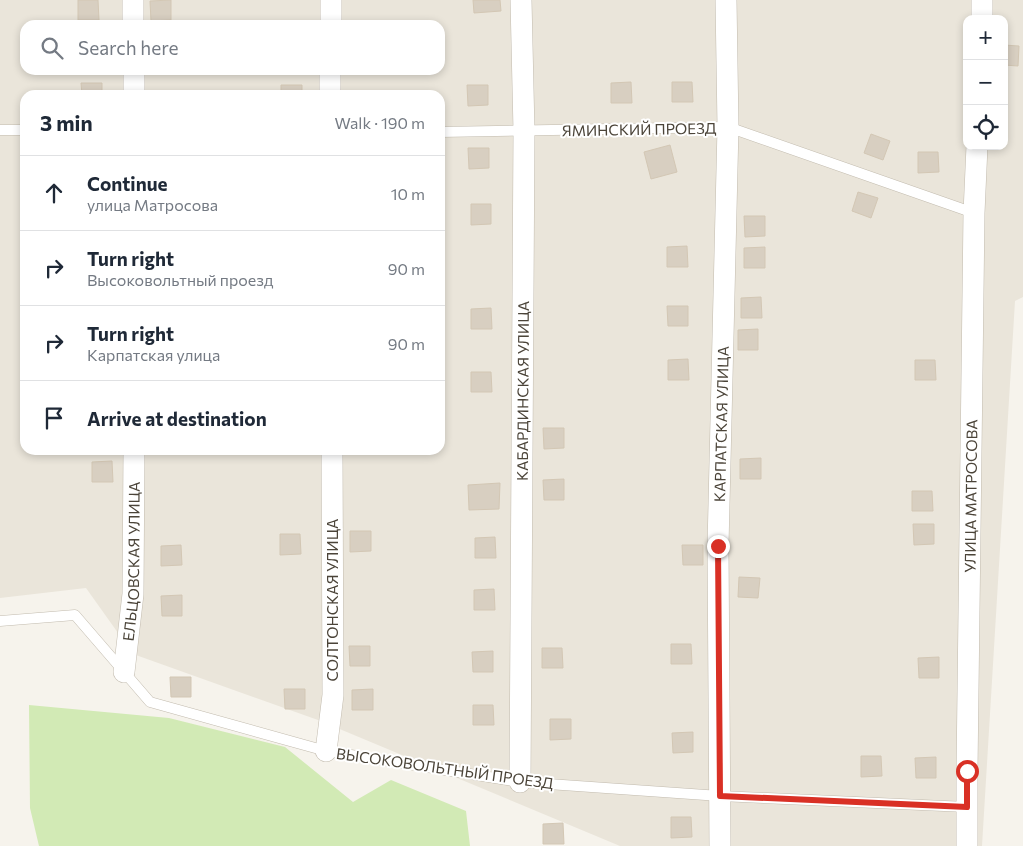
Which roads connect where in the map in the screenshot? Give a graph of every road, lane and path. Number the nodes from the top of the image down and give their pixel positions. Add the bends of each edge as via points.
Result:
1 (132, 0) edge
2 (331, 0) edge
3 (521, 0) edge
4 (726, 0) edge
5 (982, 0) edge
6 (982, 15) edge
7 (133, 20) edge
8 (331, 20) edge
9 (134, 75) edge
10 (330, 75) edge
11 (134, 90) edge
12 (330, 90) edge
13 (728, 127) junction
14 (0, 130) edge
15 (20, 130) edge
16 (445, 132) edge
17 (524, 132) junction
18 (977, 150) edge
19 (974, 213) junction
20 (134, 455) edge
21 (332, 455) edge
22 (0, 621) edge
23 (124, 672) junction
24 (326, 751) junction
25 (520, 782) junction
26 (720, 796) junction
27 (967, 807) junction
28 (720, 846) edge
29 (967, 846) edge

1 - 7 street
2 - 8 street
3 - 17 street, КАБАРДИНСКАЯ УЛИЦА
4 - 13 street, КАРПАТСКАЯ УЛИЦА
5 - 6 street
9 - 11 street
10 - 12 street
13 - 17 lane, ЯМИНСКИЙ ПРОЕЗД
13 - 19 lane, ЯМИНСКИЙ ПРОЕЗД
13 - 26 street, КАРПАТСКАЯ УЛИЦА via 718,546
14 - 15 lane
16 - 17 lane, ЯМИНСКИЙ ПРОЕЗД
17 - 25 street, КАБАРДИНСКАЯ УЛИЦА
18 - 19 street, УЛИЦА МАТРОСОВА
19 - 27 street, УЛИЦА МАТРОСОВА
20 - 23 street, ЕЛЬЦОВСКАЯ УЛИЦА via 133,594
21 - 24 street, СОЛТОНСКАЯ УЛИЦА via 333,695
22 - 23 lane, ВЫСОКОВОЛЬТНЫЙ ПРОЕЗД via 75,615
23 - 24 lane, ВЫСОКОВОЛЬТНЫЙ ПРОЕЗД via 150,702
24 - 25 lane, ВЫСОКОВОЛЬТНЫЙ ПРОЕЗД
25 - 26 lane, ВЫСОКОВОЛЬТНЫЙ ПРОЕЗД
26 - 27 lane, ВЫСОКОВОЛЬТНЫЙ ПРОЕЗД
26 - 28 street, КАРПАТСКАЯ УЛИЦА
27 - 29 street, УЛИЦА МАТРОСОВА

